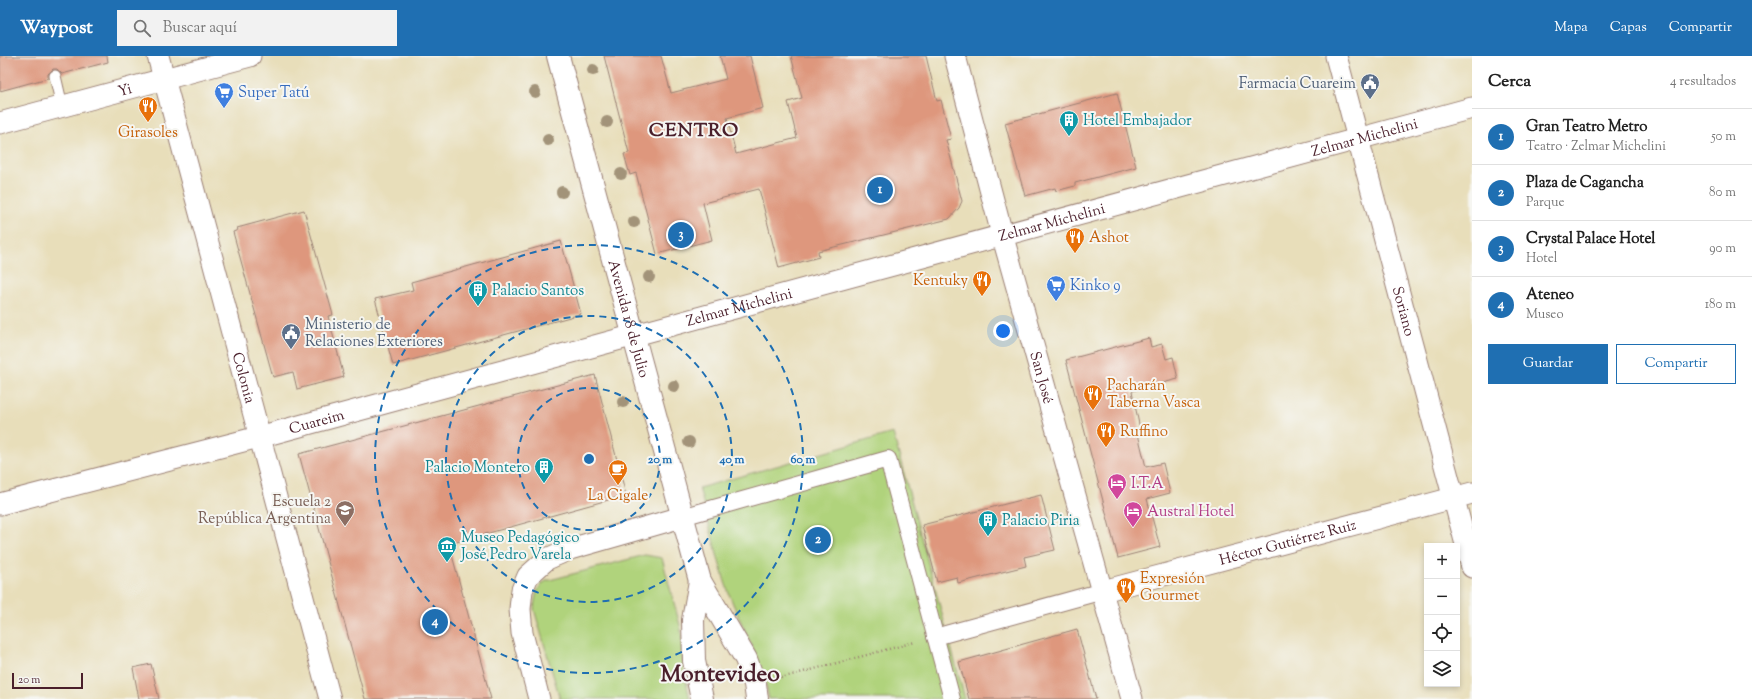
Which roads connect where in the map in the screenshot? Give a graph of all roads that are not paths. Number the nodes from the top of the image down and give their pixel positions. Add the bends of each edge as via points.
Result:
1 (158, 56) edge
2 (250, 56) edge
3 (558, 56) edge
4 (955, 56) edge
5 (1336, 56) edge
6 (55, 76) dead end
7 (165, 79) junction
8 (62, 106) junction
9 (1472, 108) edge
10 (0, 122) edge
11 (1359, 139) junction
12 (1002, 234) junction
13 (633, 336) junction
14 (259, 437) junction
15 (1463, 495) edge
16 (0, 504) edge
17 (682, 517) junction
18 (1472, 567) edge
19 (700, 581) junction
20 (1103, 592) junction
21 (935, 637) junction
22 (756, 692) edge
23 (330, 699) edge
24 (539, 699) edge
25 (702, 699) edge
26 (952, 699) edge
27 (1132, 699) edge

1 - 7 street, Colonia
2 - 7 street, Yi
3 - 13 main road, Avenida 18 de Julio
4 - 12 street, San José
5 - 11 street, Soriano
6 - 8 lane
7 - 8 street, Yi
7 - 14 street, Colonia
8 - 10 street, Yi
9 - 11 street, Zelmar Michelini
11 - 12 street, Zelmar Michelini
11 - 15 street, Soriano
12 - 13 street, Zelmar Michelini
12 - 20 street, San José
13 - 14 street, Cuareim
13 - 17 main road, Avenida 18 de Julio
14 - 16 street, Cuareim
14 - 23 street, Colonia
15 - 18 street, Soriano
15 - 20 street, Héctor Gutiérrez Ruiz
17 - 19 main road, Avenida 18 de Julio
17 - 21 street via 888,458
17 - 24 street via 570,549 547,558 528,576 522,590 522,633
19 - 22 main road, Avenida 18 de Julio via 736,639 746,659
19 - 25 main road, Avenida 18 de Julio via 693,620 694,660
20 - 21 street
20 - 27 street, San José
21 - 26 street

